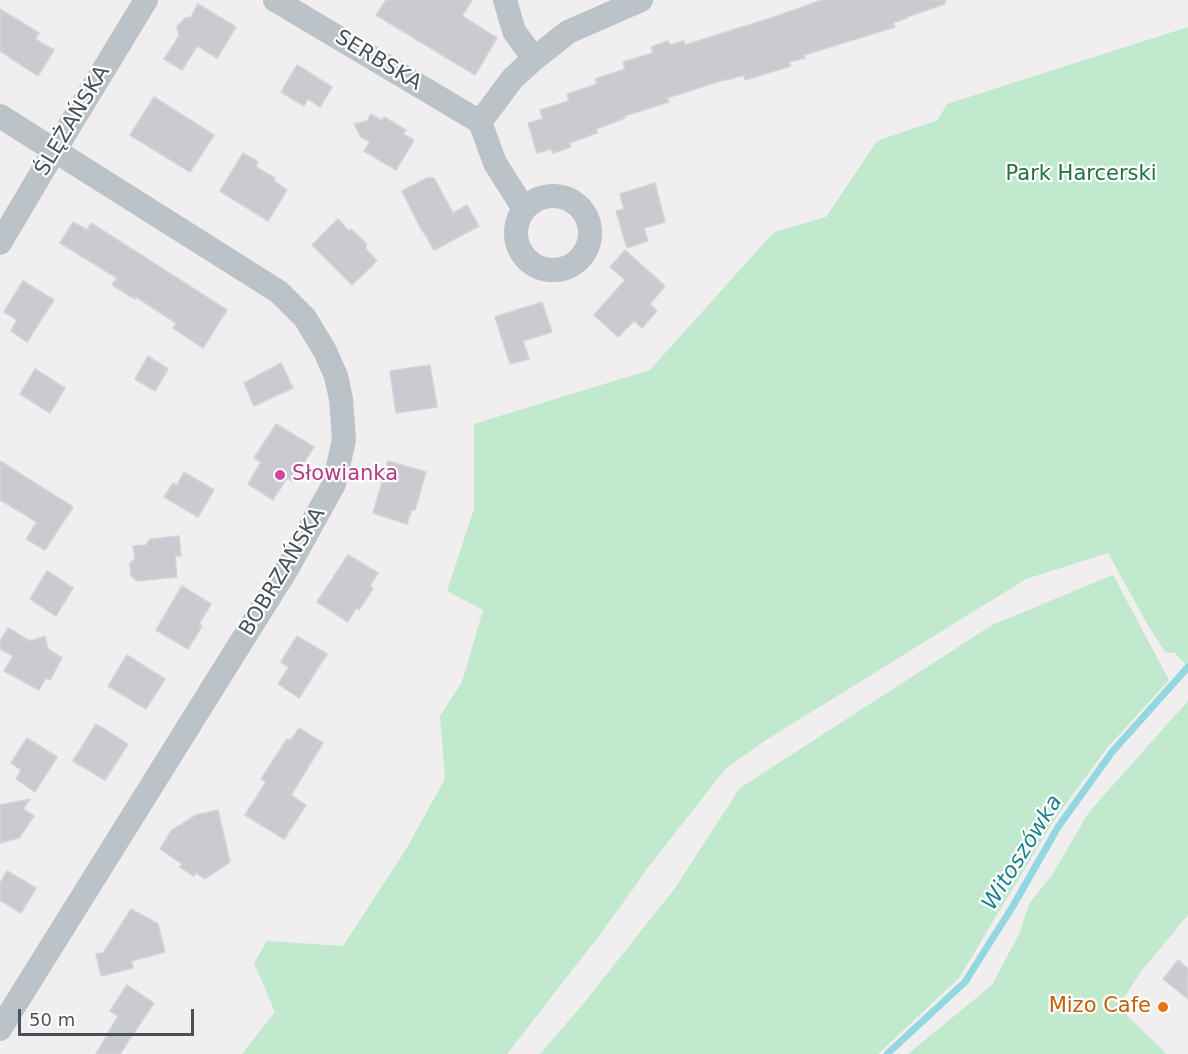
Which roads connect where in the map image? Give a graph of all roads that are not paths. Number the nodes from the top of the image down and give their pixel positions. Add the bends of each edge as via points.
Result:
1 (146, 0) edge
2 (275, 0) edge
3 (505, 0) edge
4 (640, 0) edge
5 (534, 59) junction
6 (0, 116) edge
7 (480, 122) junction
8 (55, 150) junction
9 (524, 209) dead end
10 (0, 243) edge
11 (0, 1029) edge

1 - 8 street, ŚLĘŻAŃSKA
2 - 7 street, SERBSKA
3 - 5 street via 514,31
4 - 5 street via 568,32
5 - 7 street via 513,78
6 - 8 street, BOBRZAŃSKA
7 - 9 street via 495,163
8 - 10 street, ŚLĘŻAŃSKA
8 - 11 street, BOBRZAŃSKA via 279,292 305,318 336,376 344,440 334,484 286,569

